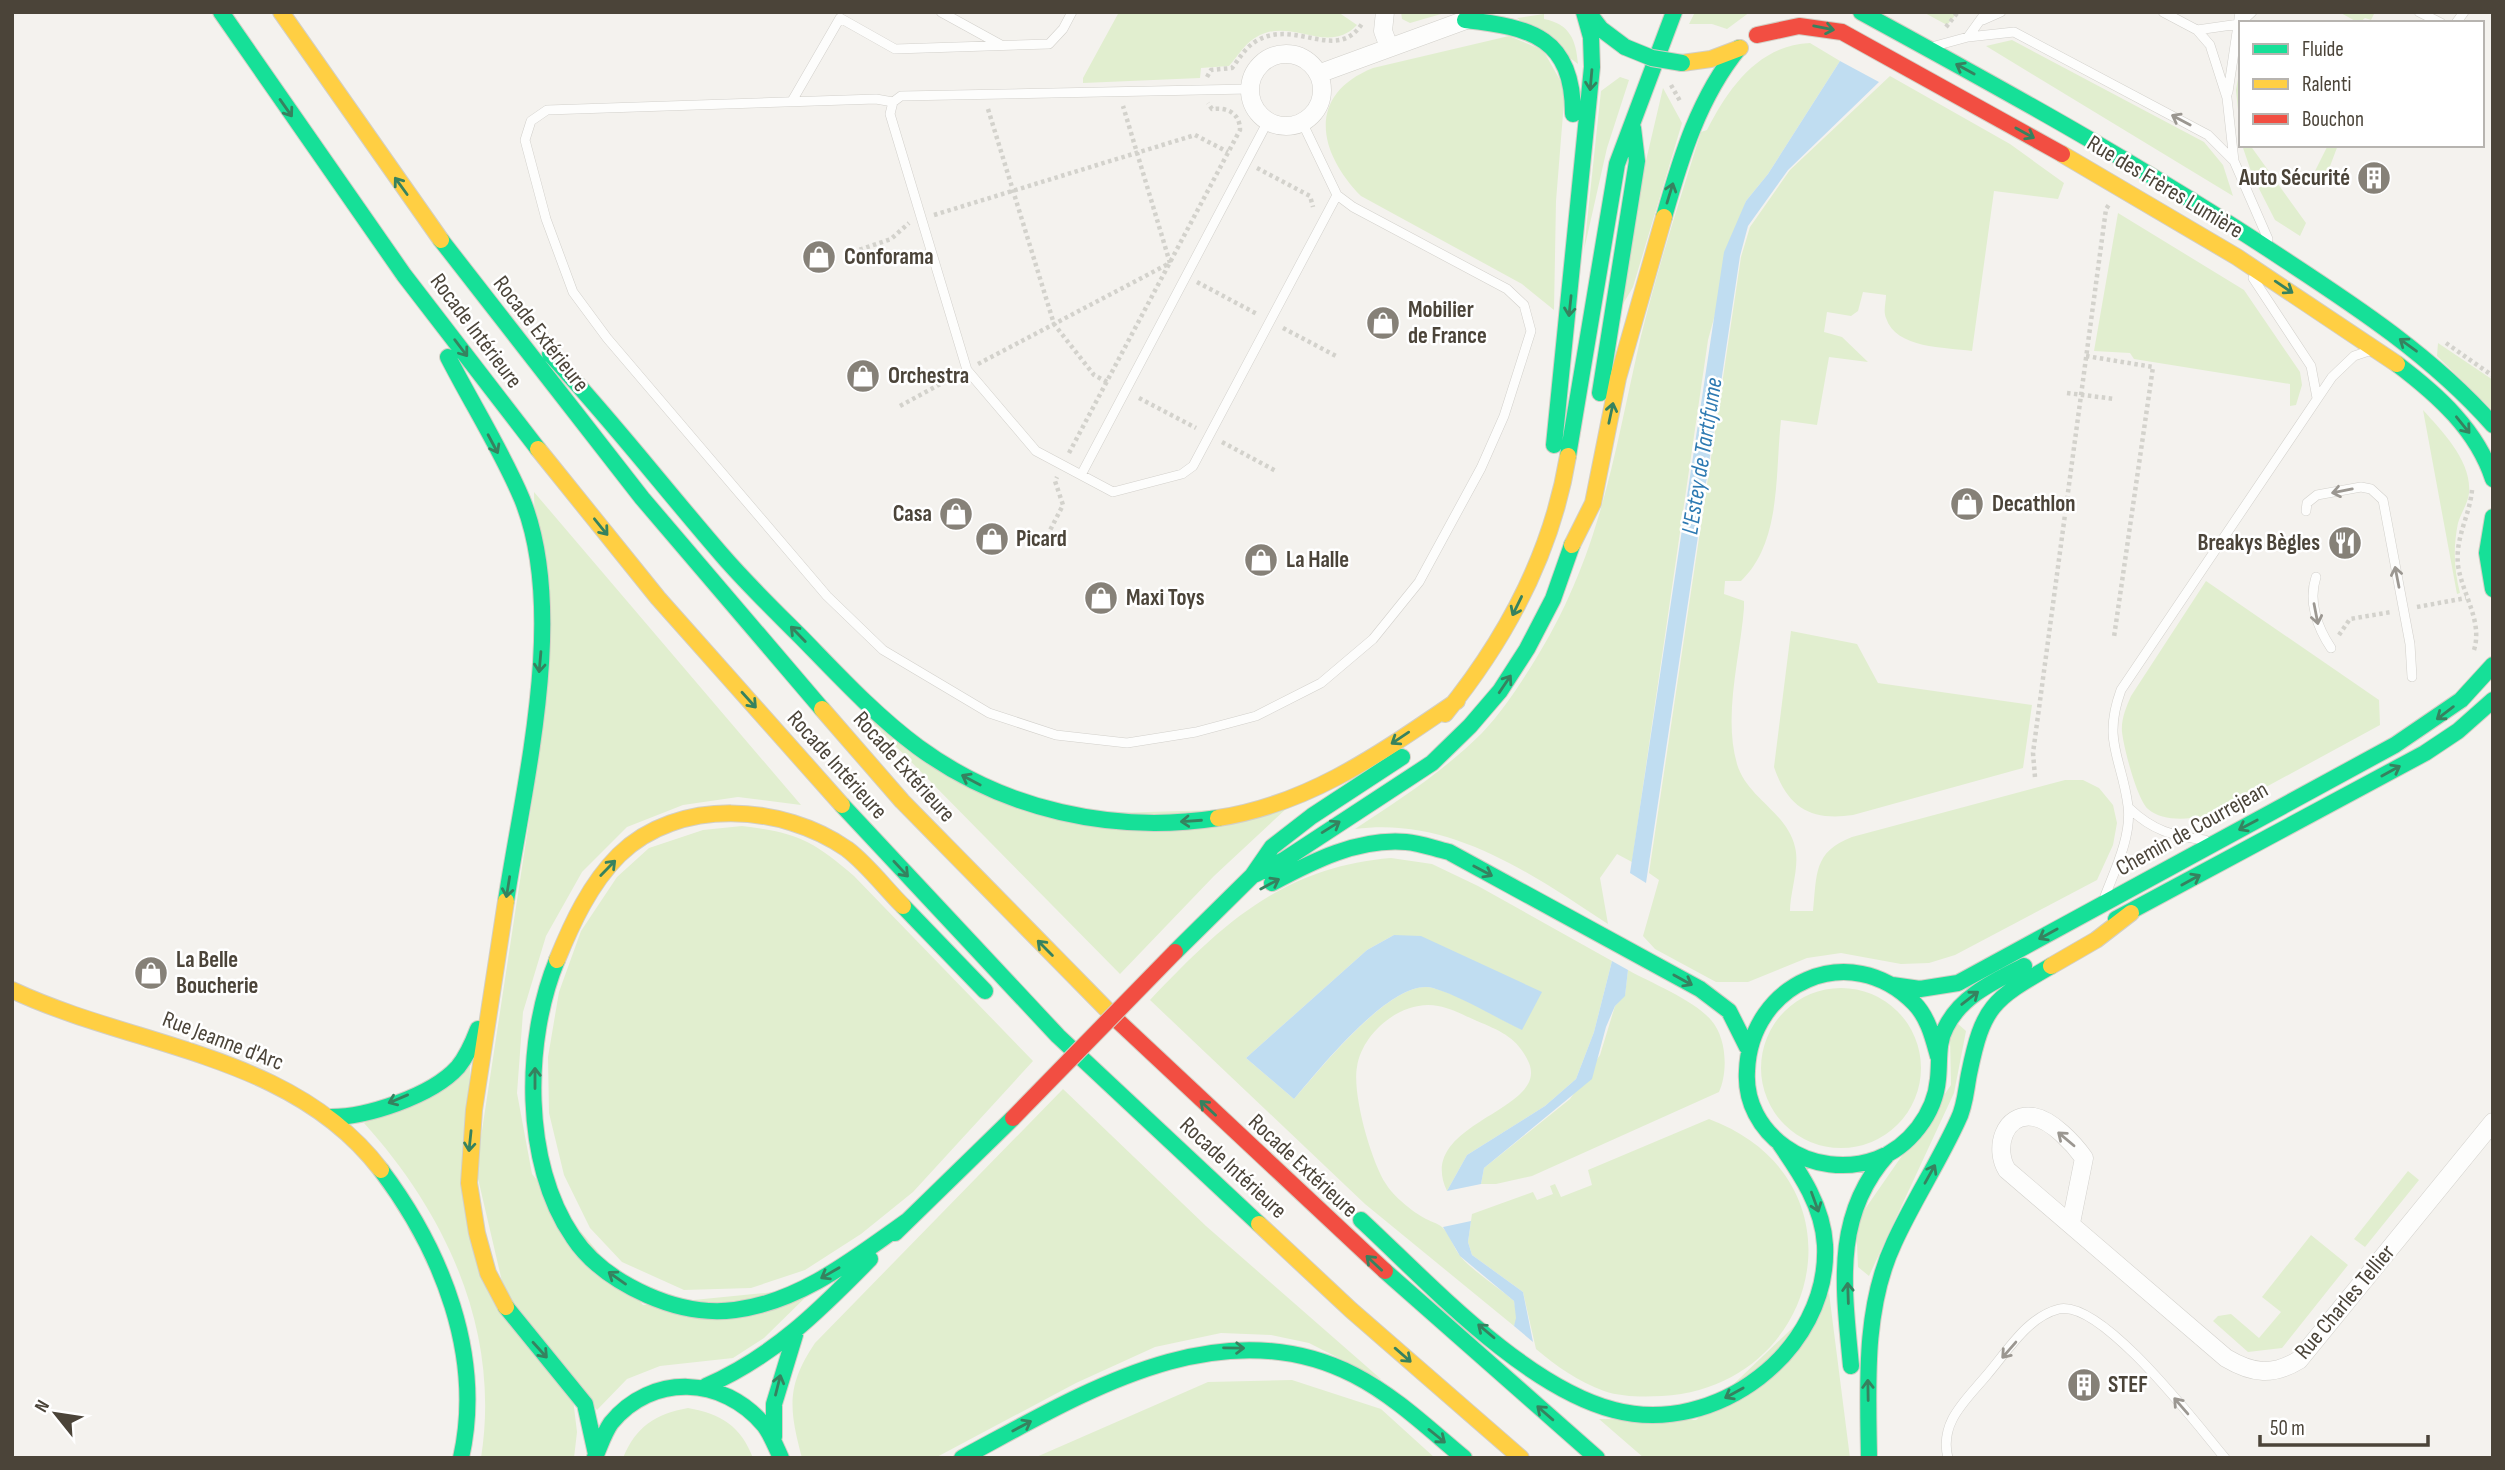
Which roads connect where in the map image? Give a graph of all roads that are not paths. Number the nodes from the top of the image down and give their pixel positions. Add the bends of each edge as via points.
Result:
1 (221, 12) edge
2 (281, 12) edge
3 (941, 12) edge
4 (1072, 12) edge
5 (1385, 12) edge
6 (1487, 12) edge
7 (1586, 12) edge
8 (1674, 12) edge
9 (1779, 12) edge
10 (1861, 12) edge
11 (2001, 12) edge
12 (2163, 12) edge
13 (2419, 12) edge
14 (841, 15) edge
15 (1985, 16) edge
16 (1465, 20) junction
17 (2437, 21) edge
18 (2239, 24) edge
19 (2197, 30) junction
20 (1758, 35) junction
21 (1968, 37) junction
22 (1002, 46) junction
23 (1923, 46) junction
24 (1389, 47) junction
25 (1739, 48) junction
26 (1318, 74) junction
27 (1250, 89) junction
28 (2227, 98) junction
29 (792, 102) junction
30 (893, 102) junction
31 (1268, 121) junction
32 (1302, 122) junction
33 (1633, 127) junction
34 (2234, 162) junction
35 (1337, 195) junction
36 (440, 241) junction
37 (2275, 253) junction
38 (2237, 257) junction
39 (1574, 262) junction
40 (404, 275) junction
41 (2378, 350) junction
42 (2317, 398) junction
43 (2493, 425) edge
44 (1081, 475) junction
45 (2493, 480) edge
46 (2306, 511) dead end
47 (2493, 517) edge
48 (1543, 543) junction
49 (1571, 548) junction
50 (2316, 577) dead end
51 (2493, 589) edge
52 (2331, 648) dead end
53 (2493, 664) edge
54 (2412, 677) dead end
55 (2493, 700) edge
56 (1457, 701) junction
57 (2129, 808) junction
58 (2216, 842) junction
59 (1252, 876) junction
60 (990, 893) junction
61 (2102, 904) junction
62 (2131, 913) junction
63 (1053, 930) dead end
64 (1175, 952) junction
65 (1891, 985) junction
66 (1111, 987) dead end
67 (12, 990) edge
68 (490, 1001) junction
69 (996, 1001) dead end
70 (1140, 1015) dead end
71 (1747, 1048) junction
72 (1938, 1056) junction
73 (1054, 1058) dead end
74 (1073, 1077) dead end
75 (328, 1116) junction
76 (2493, 1122) edge
77 (1780, 1144) junction
78 (1888, 1154) junction
79 (1349, 1209) dead end
80 (1223, 1213) dead end
81 (907, 1221) junction
82 (2071, 1223) junction
83 (1351, 1310) junction
84 (795, 1335) junction
85 (706, 1386) junction
86 (774, 1437) junction
87 (595, 1456) edge
88 (461, 1458) edge
89 (781, 1458) edge
90 (962, 1458) edge
91 (1464, 1458) edge
92 (1521, 1458) edge
93 (1597, 1458) edge
94 (1866, 1458) edge
95 (1948, 1458) edge
96 (2225, 1458) edge

1 -> 40 main road, Rocade Intérieure
36 -> 2 main road, Rocade Extérieure
3 - 22 lane
4 - 22 lane via 1049,44
5 - 24 street
6 - 16 street
7 - 25 main road, bridge via 1625,47 1653,58 1682,63 1711,59
7 -> 39 main road via 1592,67
8 - 33 main road via 1644,84
9 - 20 main road
10 - 23 main road, Rue des Frères Lumière
11 - 15 lane
12 - 19 lane
13 - 17 lane
14 - 22 lane via 895,49
14 - 29 lane
15 - 21 lane
16 - 24 street
16 - 39 main road via 1500,23 1537,35 1568,68 1574,103 1566,192
18 - 19 lane
18 - 28 lane
19 - 28 lane via 2210,45
20 - 25 main road
20 -> 38 main road, Rue des Frères Lumière via 1801,25 1842,32 2122,187
21 - 23 lane via 1944,46
34 -> 21 lane via 2208,135 2014,32
37 -> 23 main road, Rue des Frères Lumière via 2078,131
24 - 26 street
49 -> 25 main road via 1593,503 1618,378 1680,160 1721,70
26 - 27 street via 1301,57 1278,54 1258,67
26 - 32 street via 1321,96
27 - 30 lane via 901,96
27 - 31 street via 1256,111
28 - 34 lane
29 - 30 lane
29 - 35 lane via 547,110 531,121 526,140 546,219 573,292 827,596 883,650 989,713 1056,735 1126,743 1196,732 1256,716 1321,683 1373,639 1419,582 1481,468 1504,416 1531,331 1524,305 1507,289
30 - 44 lane via 890,114 967,370 1035,451
31 - 32 street via 1279,126
31 - 44 lane
32 - 35 lane
33 - 48 main road via 1615,177 1562,491
33 - 49 main road via 1637,161
34 - 37 lane
35 - 44 lane via 1193,466 1182,474 1113,492
56 -> 36 main road via 1353,769 1302,795 1243,814 1153,823 1107,822 1026,803 978,784 935,760 852,689 714,546 580,385
36 - 60 main road, Rocade Extérieure via 695,563 899,798
43 -> 37 main road, Rue des Frères Lumière via 2454,382 2412,348
38 -> 41 main road, Rue des Frères Lumière
38 - 42 lane via 2311,366
39 -> 48 main road
40 -> 68 main road via 522,500 542,594 538,689
40 -> 83 main road, Rocade Intérieure via 658,598 868,834 1058,1036
41 - 42 lane via 2354,356
41 -> 45 main road, Rue des Frères Lumière via 2460,420 2484,452
42 - 57 lane via 2121,690 2113,712 2112,739
54 -> 46 lane via 2383,500 2361,487 2317,495 2307,503
47 - 51 main road via 2486,540 2486,569
48 -> 56 main road via 1505,632
59 -> 49 main road via 1284,860 1432,762 1470,726 1527,649 1553,599
50 -> 52 lane via 2311,590 2318,625
53 -> 58 main road, Chemin de Courrejean via 2474,689 2421,730
62 -> 55 main road, Chemin de Courrejean via 2426,753
56 - 59 main road via 1418,746 1272,847
57 - 58 lane via 2161,833
57 - 61 lane via 2122,848
58 - 61 main road, Chemin de Courrejean
59 - 64 main road
60 - 63 main road
93 -> 60 main road, Rocade Extérieure via 1382,1271 1160,1063
61 -> 65 main road, Chemin de Courrejean via 1958,983 1920,989
72 -> 62 main road, Chemin de Courrejean via 1945,1028 1973,994
94 -> 62 main road via 1868,1359 1880,1282 1893,1244 1959,1117 1978,1030 1986,1014 2013,988 2096,940
64 -> 71 main road via 1280,878 1333,854 1406,842 1449,852 1700,989 1729,1011
64 - 81 main road, bridge
65 - 71 main road via 1863,974 1833,972 1803,979 1777,996 1758,1019
65 - 72 main road via 1914,1003
66 - 70 main road
67 - 75 main road, Rue Jeanne d'Arc via 63,1012 263,1076
68 -> 75 main road via 468,1054 455,1070 353,1118
68 -> 87 main road via 468,1157 477,1233 488,1273 504,1305 585,1404
81 -> 69 main road via 805,1287 735,1310 670,1305 634,1290 593,1261 565,1226 544,1176 535,1112 535,1046 543,998 569,925 600,877 631,845 671,824 722,812 772,815 800,822 849,851
71 - 77 main road via 1747,1093 1765,1130
72 - 78 main road via 1938,1085 1928,1112 1912,1136
73 - 74 main road
75 - 88 main road, Rue Jeanne d'Arc via 377,1162 438,1265 457,1316 465,1364 468,1411
76 - 82 street, Rue Charles Tellier via 2299,1360 2282,1371 2245,1370 2226,1358
77 - 78 main road via 1805,1159 1833,1166 1861,1164
77 -> 79 main road via 1813,1195 1822,1221 1824,1278 1810,1318 1785,1352 1751,1384 1710,1407 1671,1415 1605,1408 1544,1377
94 -> 78 main road via 1857,1433 1846,1250 1858,1194
80 - 83 main road
81 - 84 main road
82 -> 82 street, Rue Charles Tellier via 2084,1158 2044,1121 2025,1117 2012,1123 1999,1147 1999,1158 2007,1170
83 -> 92 main road, Rocade Intérieure
84 - 85 main road via 731,1376
86 -> 84 main road via 774,1404
85 - 86 main road via 757,1413
85 - 87 main road via 677,1384 634,1402 607,1429
86 - 89 main road
90 -> 91 main road via 1094,1389 1169,1358 1222,1348 1269,1349 1340,1369 1387,1397
96 -> 95 lane via 2136,1354 2072,1308 2033,1322 1961,1406 1945,1433

